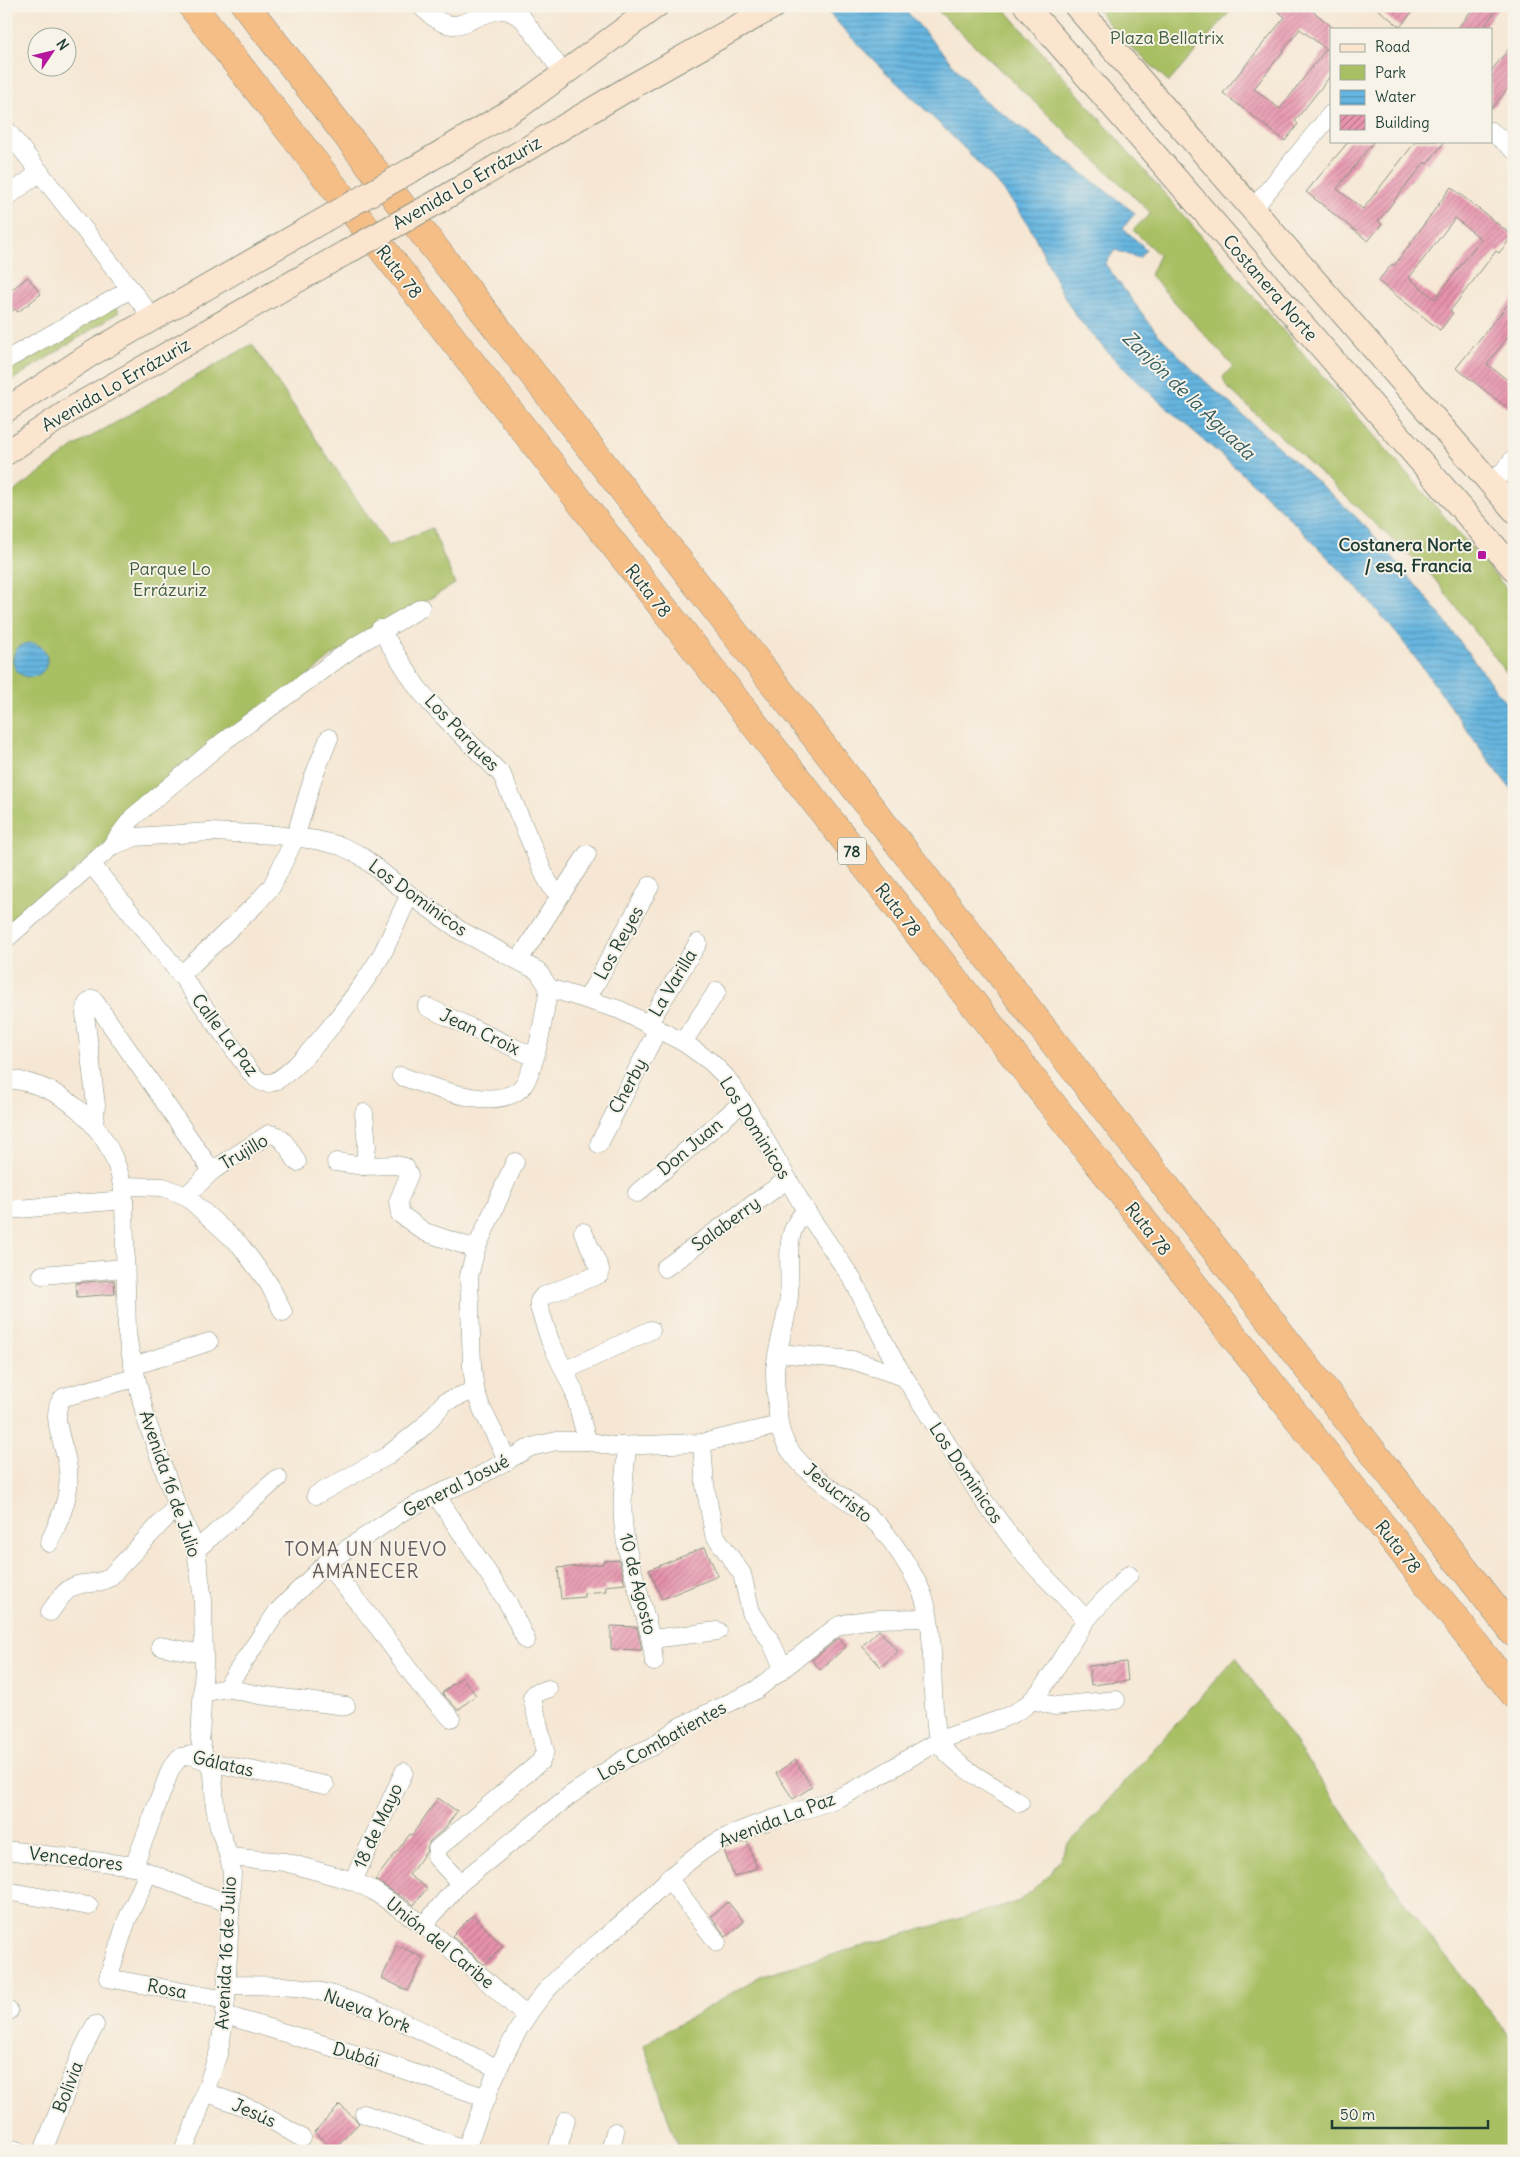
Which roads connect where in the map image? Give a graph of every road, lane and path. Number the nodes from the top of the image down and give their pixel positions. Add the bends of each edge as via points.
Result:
1 (192, 6) edge
2 (246, 6) edge
3 (422, 6) edge
4 (656, 6) edge
5 (774, 6) edge
6 (1026, 6) edge
7 (1076, 6) edge
8 (565, 75) junction
9 (1330, 115) edge
10 (6, 129) edge
11 (1492, 133) edge
12 (1514, 150) edge
13 (40, 172) junction
14 (6, 198) edge
15 (1252, 210) junction
16 (131, 289) junction
17 (153, 318) junction
18 (6, 360) edge
19 (6, 410) edge
20 (6, 453) edge
21 (1514, 458) edge
22 (1492, 485) junction
23 (1514, 510) edge
24 (1514, 570) edge
25 (421, 608) dead end
26 (380, 629) junction
27 (329, 738) dead end
28 (295, 838) junction
29 (112, 846) junction
30 (587, 854) dead end
31 (92, 865) junction
32 (650, 886) dead end
33 (560, 895) junction
34 (410, 896) junction
35 (6, 939) edge
36 (698, 943) dead end
37 (519, 960) junction
38 (181, 975) junction
39 (549, 988) junction
40 (717, 991) dead end
41 (587, 999) junction
42 (426, 1007) dead end
43 (653, 1027) junction
44 (683, 1042) junction
45 (534, 1057) junction
46 (400, 1076) dead end
47 (6, 1079) edge
48 (743, 1102) junction
49 (364, 1113) dead end
50 (94, 1124) junction
51 (598, 1144) dead end
52 (297, 1162) dead end
53 (336, 1162) dead end
54 (515, 1162) dead end
55 (364, 1166) junction
56 (212, 1171) junction
57 (788, 1180) junction
58 (123, 1193) junction
59 (637, 1193) dead end
60 (186, 1196) junction
61 (6, 1210) edge
62 (806, 1211) junction
63 (583, 1232) dead end
64 (476, 1249) junction
65 (125, 1268) junction
66 (664, 1268) dead end
67 (42, 1275) dead end
68 (283, 1312) dead end
69 (650, 1330) dead end
70 (209, 1342) dead end
71 (779, 1353) junction
72 (566, 1370) junction
73 (134, 1372) junction
74 (904, 1376) junction
75 (475, 1390) junction
76 (779, 1425) junction
77 (587, 1441) junction
78 (702, 1442) junction
79 (627, 1446) junction
80 (508, 1461) junction
81 (278, 1478) dead end
82 (316, 1495) dead end
83 (436, 1495) junction
84 (177, 1506) junction
85 (49, 1543) dead end
86 (196, 1550) junction
87 (326, 1563) junction
88 (1130, 1575) dead end
89 (50, 1612) dead end
90 (928, 1618) junction
91 (1086, 1619) junction
92 (718, 1631) dead end
93 (1514, 1632) edge
94 (652, 1639) junction
95 (526, 1640) dead end
96 (160, 1646) dead end
97 (204, 1654) junction
98 (654, 1662) dead end
99 (783, 1666) junction
100 (226, 1688) junction
101 (548, 1689) dead end
102 (203, 1693) junction
103 (1514, 1694) edge
104 (1033, 1700) junction
105 (1116, 1700) dead end
106 (346, 1706) dead end
107 (451, 1718) dead end
108 (939, 1741) junction
109 (209, 1762) junction
110 (404, 1772) dead end
111 (325, 1785) dead end
112 (1020, 1803) dead end
113 (6, 1850) edge
114 (229, 1856) junction
115 (141, 1869) junction
116 (668, 1878) junction
117 (353, 1881) junction
118 (460, 1883) junction
119 (6, 1891) edge
120 (229, 1903) junction
121 (89, 1906) dead end
122 (424, 1926) junction
123 (718, 1942) dead end
124 (226, 2000) junction
125 (526, 2016) junction
126 (95, 2025) dead end
127 (499, 2070) junction
128 (205, 2092) junction
129 (487, 2098) junction
130 (364, 2114) dead end
131 (566, 2120) dead end
132 (615, 2132) dead end
133 (302, 2138) dead end
134 (6, 2147) edge
135 (185, 2150) edge
136 (465, 2150) edge
137 (19, 2151) edge
138 (43, 2151) edge
139 (557, 2151) edge
140 (610, 2151) edge

1 - 103 highway, Ruta 78 / 78
2 - 93 highway, 78
3 - 8 street via 435,20 452,25 468,23 500,10 518,15
4 - 8 main road, Avenida Lo Errázuriz
5 - 20 main road, Avenida Lo Errázuriz, bridge via 83,403
6 - 24 main road, Costanera Norte
7 - 15 main road
8 - 17 main road, Avenida Lo Errázuriz, bridge via 489,126
9 - 15 street
10 - 13 street
11 - 12 street
13 - 14 street
13 - 16 street
15 - 22 main road
16 - 17 street
16 - 18 street
17 - 19 main road, Avenida Lo Errázuriz via 63,371
21 - 22 street
22 - 23 main road
25 - 26 street, Los Dominicos
26 - 29 street, Los Dominicos via 224,741 133,817
26 - 33 street, Los Parques via 432,705 502,775 545,876
27 - 28 street
28 - 29 street, Los Dominicos via 202,832 135,837
28 - 34 street, Los Dominicos via 323,841 360,855
28 - 38 street via 272,886
29 - 31 street, Los Dominicos
30 - 33 street
31 - 35 street, Los Dominicos
31 - 38 street, Calle La Paz
32 - 41 street, Los Reyes
33 - 37 street
34 - 37 street, Los Dominicos via 461,930
34 - 38 street, Calle La Paz via 382,954 359,989 304,1057 279,1080 268,1084 251,1073
36 - 43 street, La Varilla
37 - 39 street, Los Dominicos via 538,971
39 - 41 street, Los Dominicos
39 - 45 street
40 - 44 street
41 - 43 street, Los Dominicos via 620,1010
42 - 45 street, Jean Croix
43 - 44 street, Los Dominicos
43 - 51 street, Cherby
44 - 48 street, Los Dominicos via 726,1077
45 - 46 street via 525,1082 511,1095 475,1098
47 - 50 street, Avenida 16 de Julio via 51,1091 78,1108
48 - 57 street, Los Dominicos
48 - 59 street, Don Juan
49 - 55 street via 367,1146
50 - 56 street via 96,1105 85,1014 87,1004 93,999
50 - 58 street, Avenida 16 de Julio via 109,1148
52 - 56 street, Trujillo via 280,1138 269,1134
53 - 55 street
54 - 64 street
55 - 64 street via 405,1167 408,1175 398,1202 400,1214 425,1232
56 - 60 street, Trujillo
57 - 62 street, Los Dominicos
57 - 66 street, Salaberry
58 - 60 street via 164,1187
58 - 61 street
58 - 65 street, Avenida 16 de Julio
60 - 68 street via 240,1245 269,1284
62 - 71 street, Jesucristo via 797,1218 790,1237 790,1287
62 - 74 street, Los Dominicos via 853,1280
63 - 72 street via 600,1274 548,1294 539,1301 550,1341
64 - 75 street via 469,1276
65 - 67 street
65 - 73 street, Avenida 16 de Julio via 127,1334
69 - 72 street
70 - 73 street
71 - 74 street via 852,1360
71 - 76 street, Jesucristo via 775,1369
72 - 77 street
73 - 84 street, Avenida 16 de Julio via 146,1419
73 - 85 street via 58,1402 69,1490
74 - 91 street, Los Dominicos via 998,1522 1026,1558
75 - 80 street
75 - 82 street via 445,1402 423,1427 387,1456
76 - 78 street, General Josué
76 - 90 street, Jesucristo via 792,1451 807,1470 882,1529 918,1585
77 - 79 street, General Josué
77 - 80 street, General Josué via 544,1443
78 - 79 street, General Josué
78 - 99 street via 705,1485 714,1534 742,1574 751,1612
79 - 94 street, 10 de Agosto via 622,1512 624,1532
80 - 83 street, General Josué
81 - 86 street
83 - 87 street, General Josué via 372,1531
83 - 95 street via 508,1603
84 - 86 street, Avenida 16 de Julio
84 - 89 street via 110,1578 95,1584 75,1586 62,1594
86 - 97 street, Avenida 16 de Julio via 203,1600
87 - 100 street, General Josué via 277,1612
87 - 107 street via 420,1684
88 - 91 street, Avenida La Paz
90 - 99 street, Los Combatientes via 841,1624
90 - 108 street, Jesucristo via 932,1632 932,1698
91 - 104 street, Avenida La Paz
92 - 94 street
94 - 98 street, 10 de Agosto
96 - 97 street
97 - 102 street, Avenida 16 de Julio
99 - 118 street, Los Combatientes via 756,1690 679,1727 652,1747 628,1757 602,1774 539,1819
100 - 102 street
100 - 106 street
101 - 118 street via 535,1693 532,1698 545,1751 541,1761 437,1849 436,1857
102 - 109 street, Avenida 16 de Julio via 200,1739
104 - 105 street via 1055,1706
104 - 108 street, Avenida La Paz via 1006,1718 972,1727
108 - 112 street via 956,1761
108 - 116 street, Avenida La Paz via 837,1798 712,1845
109 - 111 street, Gálatas
109 - 114 street, Avenida 16 de Julio via 218,1827
109 - 115 street, Gálatas via 191,1755 180,1756 171,1768
110 - 117 street, 18 de Mayo
113 - 115 street, Vencedores
114 - 117 street, Unión del Caribe via 285,1862
114 - 120 street, Avenida 16 de Julio via 232,1872
115 - 120 street, Vencedores
115 - 124 street, Rosa via 108,1978
116 - 123 street
116 - 125 street, Avenida La Paz via 550,1987
117 - 122 street, Unión del Caribe via 388,1900
118 - 122 street, Los Combatientes
119 - 121 street
120 - 124 street, Avenida 16 de Julio
122 - 125 street, Unión del Caribe
124 - 127 street, Nueva York via 282,1986 313,1990 344,1998 407,2024
124 - 128 street, Avenida 16 de Julio via 218,2051
124 - 129 street, Dubái via 381,2062
125 - 127 street, Avenida La Paz
126 - 138 street, Bolivia via 80,2054
127 - 129 street, Avenida La Paz
128 - 133 street, Jesús via 256,2111
128 - 135 street, Avenida 16 de Julio
129 - 136 street, Avenida La Paz
130 - 136 street
131 - 139 street
132 - 140 street
134 - 137 street

